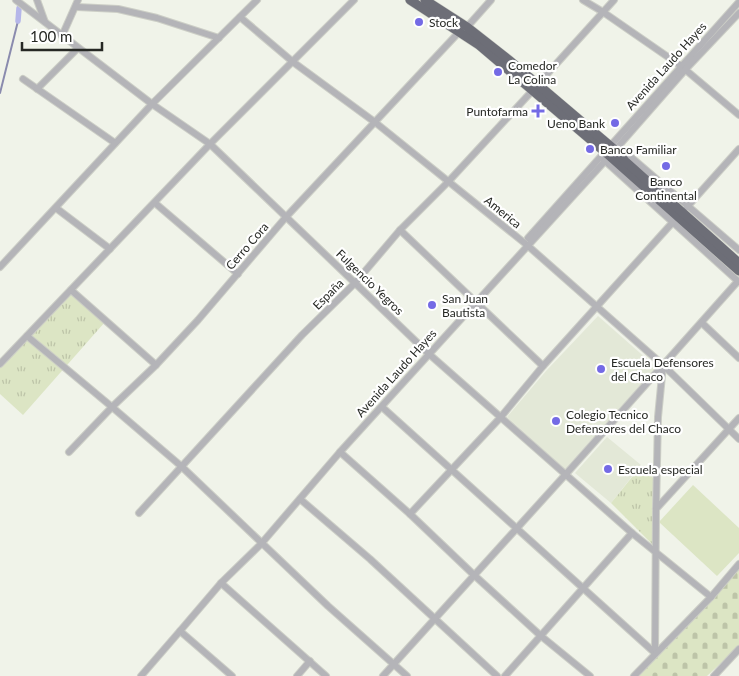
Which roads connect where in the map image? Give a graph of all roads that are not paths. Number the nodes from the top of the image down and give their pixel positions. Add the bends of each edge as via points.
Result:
1 (16, 0) edge
2 (36, 0) edge
3 (257, 0) edge
4 (354, 0) edge
5 (410, 0) edge
6 (425, 0) edge
7 (491, 0) edge
8 (583, 0) edge
9 (614, 0) edge
10 (739, 2) edge
11 (78, 3) edge
12 (26, 8) junction
13 (603, 12) junction
14 (739, 13) edge
15 (240, 17) junction
16 (45, 23) junction
17 (463, 29) junction
18 (62, 36) junction
19 (219, 38) junction
20 (78, 48) junction
21 (293, 62) junction
22 (683, 68) junction
23 (23, 79) dead end
24 (535, 87) junction
25 (37, 89) junction
26 (152, 104) junction
27 (739, 115) edge
28 (376, 123) junction
29 (115, 143) junction
30 (210, 144) junction
31 (739, 148) edge
32 (609, 153) junction
33 (448, 182) junction
34 (155, 203) junction
35 (688, 207) junction
36 (56, 208) junction
37 (286, 217) junction
38 (674, 222) junction
39 (400, 230) junction
40 (526, 244) junction
41 (110, 249) junction
42 (739, 250) edge
43 (739, 263) edge
44 (0, 266) edge
45 (739, 271) edge
46 (238, 274) junction
47 (738, 282) edge
48 (355, 283) junction
49 (71, 290) junction
50 (475, 300) junction
51 (598, 306) junction
52 (702, 323) junction
53 (28, 336) junction
54 (428, 354) junction
55 (739, 358) edge
56 (0, 364) edge
57 (156, 365) junction
58 (663, 365) junction
59 (543, 366) junction
60 (112, 407) junction
61 (382, 407) junction
62 (500, 418) junction
63 (739, 418) edge
64 (728, 429) junction
65 (739, 439) edge
66 (69, 452) dead end
67 (340, 452) junction
68 (181, 466) junction
69 (452, 471) junction
70 (566, 474) junction
71 (300, 499) junction
72 (656, 510) junction
73 (140, 513) dead end
74 (410, 514) junction
75 (517, 529) junction
76 (632, 533) junction
77 (261, 544) junction
78 (656, 553) junction
79 (739, 564) edge
80 (474, 575) junction
81 (221, 582) junction
82 (584, 589) junction
83 (711, 597) junction
84 (434, 619) junction
85 (180, 632) junction
86 (541, 636) junction
87 (739, 649) edge
88 (655, 653) junction
89 (310, 661) junction
90 (393, 664) junction
91 (141, 676) edge
92 (232, 676) edge
93 (297, 676) edge
94 (326, 676) edge
95 (383, 676) edge
96 (407, 676) edge
97 (498, 676) edge
98 (505, 676) edge
99 (590, 676) edge
100 (634, 676) edge
101 (714, 676) edge

1 - 12 street, Fulgencio Yegros
2 - 12 street
2 - 16 street
3 - 15 street
4 - 21 street
5 - 17 highway
6 - 17 highway
7 - 17 street, Cerro Cora
8 - 13 street
9 - 13 street, España
10 - 22 street, Avenida Laudo Hayes
11 - 18 street
11 - 19 street via 157,18
12 - 16 street, Fulgencio Yegros
13 - 22 street
13 - 24 street, España
14 - 22 street, Avenida Laudo Hayes
15 - 19 street
15 - 21 street, America
16 - 18 street, Fulgencio Yegros
17 - 24 highway
17 - 28 street, Cerro Cora
18 - 20 street, Fulgencio Yegros
19 - 26 street
20 - 25 street
20 - 26 street, Fulgencio Yegros
21 - 28 street, America
21 - 30 street
22 - 27 street
22 - 32 street, Avenida Laudo Hayes
23 - 25 street
24 - 32 highway
24 - 33 street, España
25 - 29 street
26 - 29 street
26 - 30 street, Fulgencio Yegros
28 - 33 street, America
28 - 37 street, Cerro Cora
29 - 36 street
30 - 34 street
30 - 37 street, Fulgencio Yegros
31 - 35 street
32 - 35 street via 623,152 632,158
32 - 38 street
32 - 40 street, Avenida Laudo Hayes
32 - 43 highway via 625,161
32 - 45 highway
33 - 39 street, España
33 - 40 street, America
34 - 41 street
34 - 46 street
35 - 42 street
36 - 41 street
36 - 44 street
37 - 46 street, Cerro Cora
37 - 48 street, Fulgencio Yegros
38 - 47 street
38 - 51 street
39 - 48 street, España
39 - 50 street
40 - 50 street, Avenida Laudo Hayes
40 - 51 street, America
41 - 49 street
46 - 57 street, Cerro Cora
47 - 52 street
48 - 54 street, Fulgencio Yegros
48 - 68 street, España via 302,335
49 - 53 street
49 - 57 street
50 - 54 street, Avenida Laudo Hayes
50 - 59 street
51 - 58 street, America
51 - 59 street
52 - 55 street
52 - 58 street
53 - 56 street
53 - 60 street
54 - 61 street, Avenida Laudo Hayes
54 - 62 street, Fulgencio Yegros
57 - 60 street, Cerro Cora
58 - 64 street, America
58 - 70 street
58 - 72 street
59 - 62 street
60 - 66 street, Cerro Cora
60 - 68 street
61 - 67 street, Avenida Laudo Hayes
61 - 69 street
62 - 69 street
62 - 70 street, Fulgencio Yegros
63 - 64 street
64 - 65 street, America
64 - 72 street
67 - 71 street, Avenida Laudo Hayes
67 - 74 street
68 - 73 street, España
68 - 77 street
69 - 74 street
69 - 75 street
70 - 75 street
70 - 76 street, Fulgencio Yegros
71 - 77 street, Avenida Laudo Hayes
71 - 84 street via 370,558
72 - 78 street
74 - 80 street
75 - 80 street
75 - 82 street
76 - 78 street, Fulgencio Yegros
76 - 82 street
77 - 81 street, Avenida Laudo Hayes
77 - 90 street
78 - 83 street, Fulgencio Yegros
78 - 88 street
79 - 83 street
80 - 84 street
80 - 86 street
81 - 85 street, Avenida Laudo Hayes
81 - 89 street
82 - 86 street
82 - 88 street
83 - 88 street
84 - 90 street
84 - 97 street
85 - 91 street, Avenida Laudo Hayes
85 - 92 street
86 - 98 street
86 - 99 street
87 - 101 street
88 - 100 street
89 - 93 street
89 - 94 street
90 - 95 street
90 - 96 street

